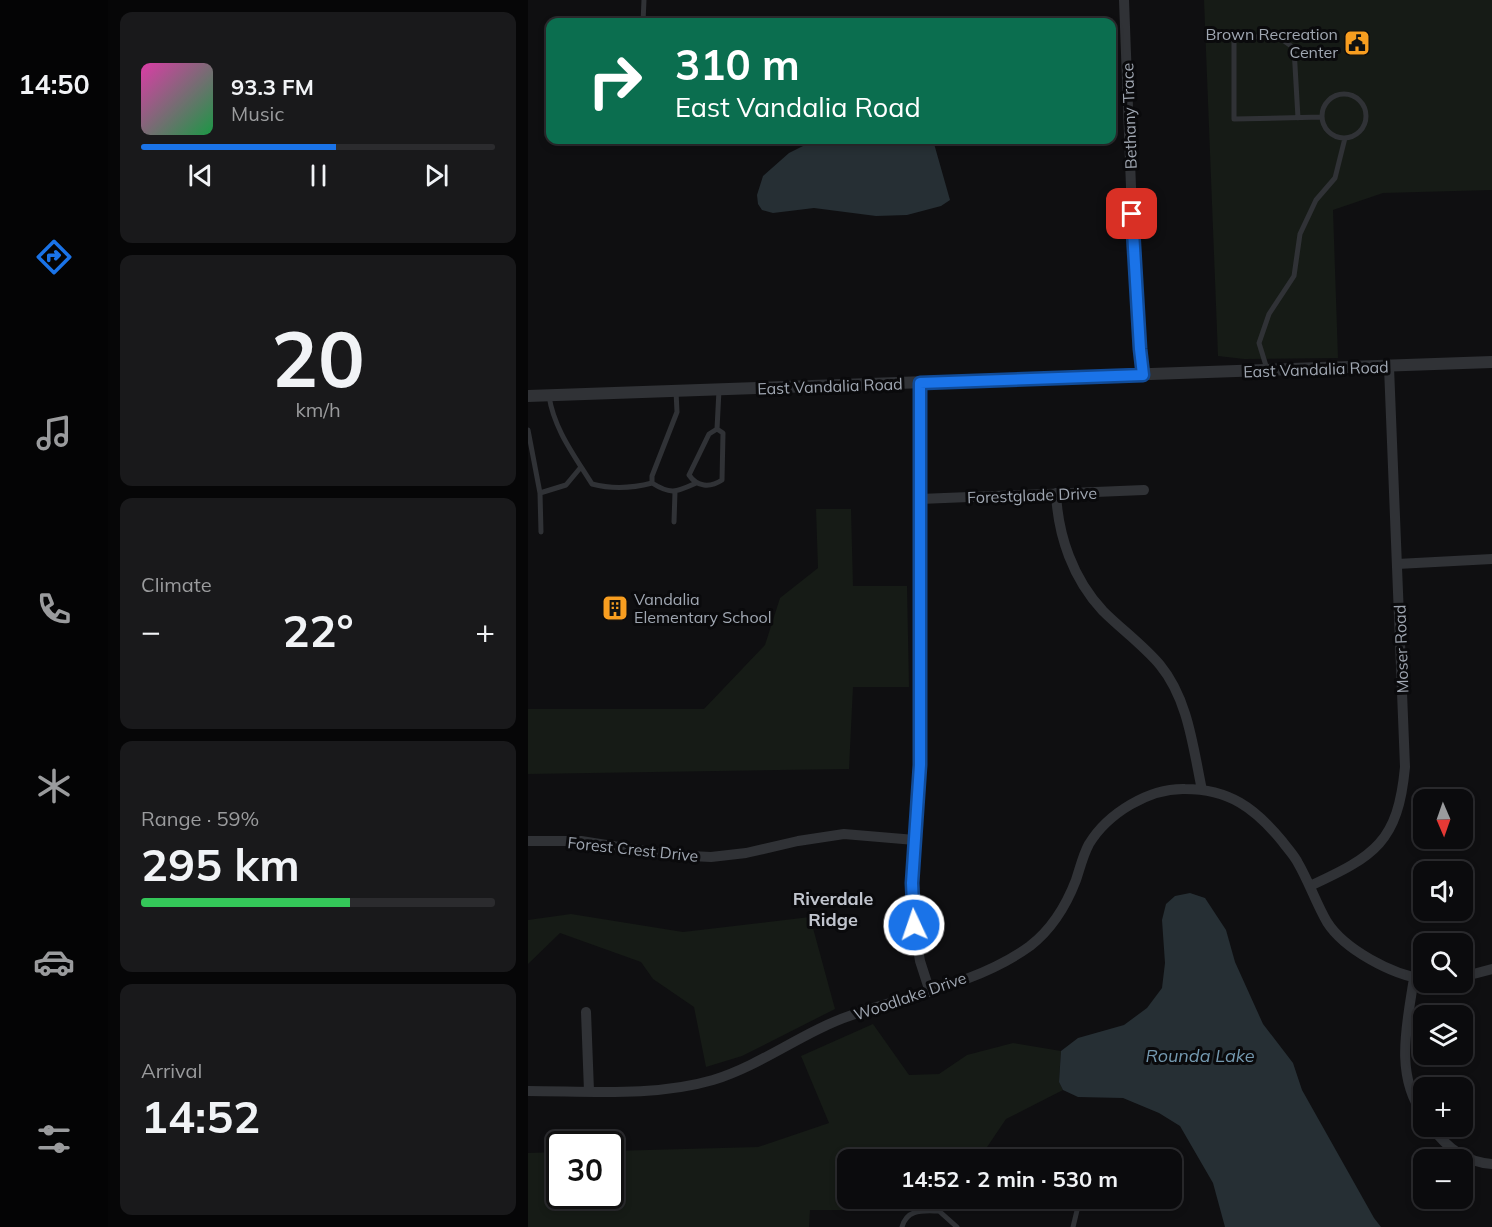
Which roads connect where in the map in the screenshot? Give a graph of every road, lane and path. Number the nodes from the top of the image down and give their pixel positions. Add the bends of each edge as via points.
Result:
1 (644, 0) edge
2 (1124, 0) edge
3 (643, 18) edge
4 (1322, 117) junction
5 (1298, 118) junction
6 (1345, 138) junction
7 (1492, 362) edge
8 (1389, 367) junction
9 (1268, 370) junction
10 (1143, 375) junction
11 (920, 383) junction
12 (719, 390) junction
13 (676, 391) junction
14 (528, 396) edge
15 (549, 396) junction
16 (528, 429) edge
17 (717, 429) junction
18 (581, 467) junction
19 (652, 483) junction
20 (696, 483) junction
21 (1144, 490) dead end
22 (675, 492) junction
23 (540, 493) junction
24 (1056, 494) junction
25 (920, 499) junction
26 (674, 522) dead end
27 (541, 532) dead end
28 (1492, 559) edge
29 (1397, 564) junction
30 (1202, 789) junction
31 (915, 840) junction
32 (528, 842) edge
33 (1310, 886) junction
34 (1492, 969) edge
35 (1473, 974) edge
36 (1413, 976) edge
37 (930, 992) junction
38 (1415, 993) edge
39 (586, 1012) dead end
40 (528, 1091) edge
41 (589, 1091) junction
42 (1413, 1099) edge
43 (1441, 1137) edge
44 (1492, 1164) edge
45 (1077, 1209) edge
46 (902, 1227) edge
47 (957, 1227) edge
48 (1073, 1227) edge

1 - 3 lane
2 - 10 street, Bethany Trace
4 - 5 lane
4 - 6 lane via 1331,134
4 - 6 lane via 1324,107 1335,97 1349,95 1362,102 1366,115 1363,129
5 - 5 lane via 1234,119 1234,38 1277,36 1294,48
6 - 9 lane via 1335,178 1316,200 1300,234 1294,276 1269,314 1259,343
7 - 8 street, East Vandalia Road
8 - 9 street, East Vandalia Road
8 - 29 street, Moser Road
9 - 10 street, East Vandalia Road
10 - 11 street, East Vandalia Road
11 - 12 street, East Vandalia Road
11 - 25 street
12 - 13 street, East Vandalia Road
12 - 17 lane
13 - 15 street, East Vandalia Road
13 - 19 lane via 678,412
14 - 15 street, East Vandalia Road
15 - 18 lane via 552,416
16 - 23 lane
17 - 20 lane via 709,434 689,475
17 - 20 lane via 723,433 722,480 711,486
18 - 19 lane via 592,483 601,486 636,487
18 - 23 lane via 566,485
19 - 22 lane
20 - 22 lane
21 - 24 street, Forestglade Drive
22 - 26 lane
23 - 27 lane
24 - 25 street, Forestglade Drive
24 - 30 street via 1065,547 1081,582 1101,609 1160,665 1176,690 1188,722
25 - 31 street via 920,765
28 - 29 street
29 - 33 street, Moser Road via 1405,767 1398,810 1387,834 1372,851 1347,869
30 - 33 street, Woodlake Drive via 1243,803 1267,823 1296,859
30 - 37 street, Woodlake Drive via 1181,788 1125,807 1089,844 1072,891 1052,927 1028,947 993,966
31 - 32 street, Forest Crest Drive via 844,834 711,856 670,855 581,842
31 - 37 street via 914,925
33 - 36 street, Woodlake Drive via 1328,924 1351,946 1380,966
34 - 35 street
37 - 41 street, Woodlake Drive via 850,1016 714,1080 672,1087
38 - 42 street via 1405,1035 1405,1071
39 - 41 street
40 - 41 street, Woodlake Drive
43 - 44 street via 1456,1153 1476,1163
45 - 48 lane
46 - 47 lane via 915,1211 939,1210

